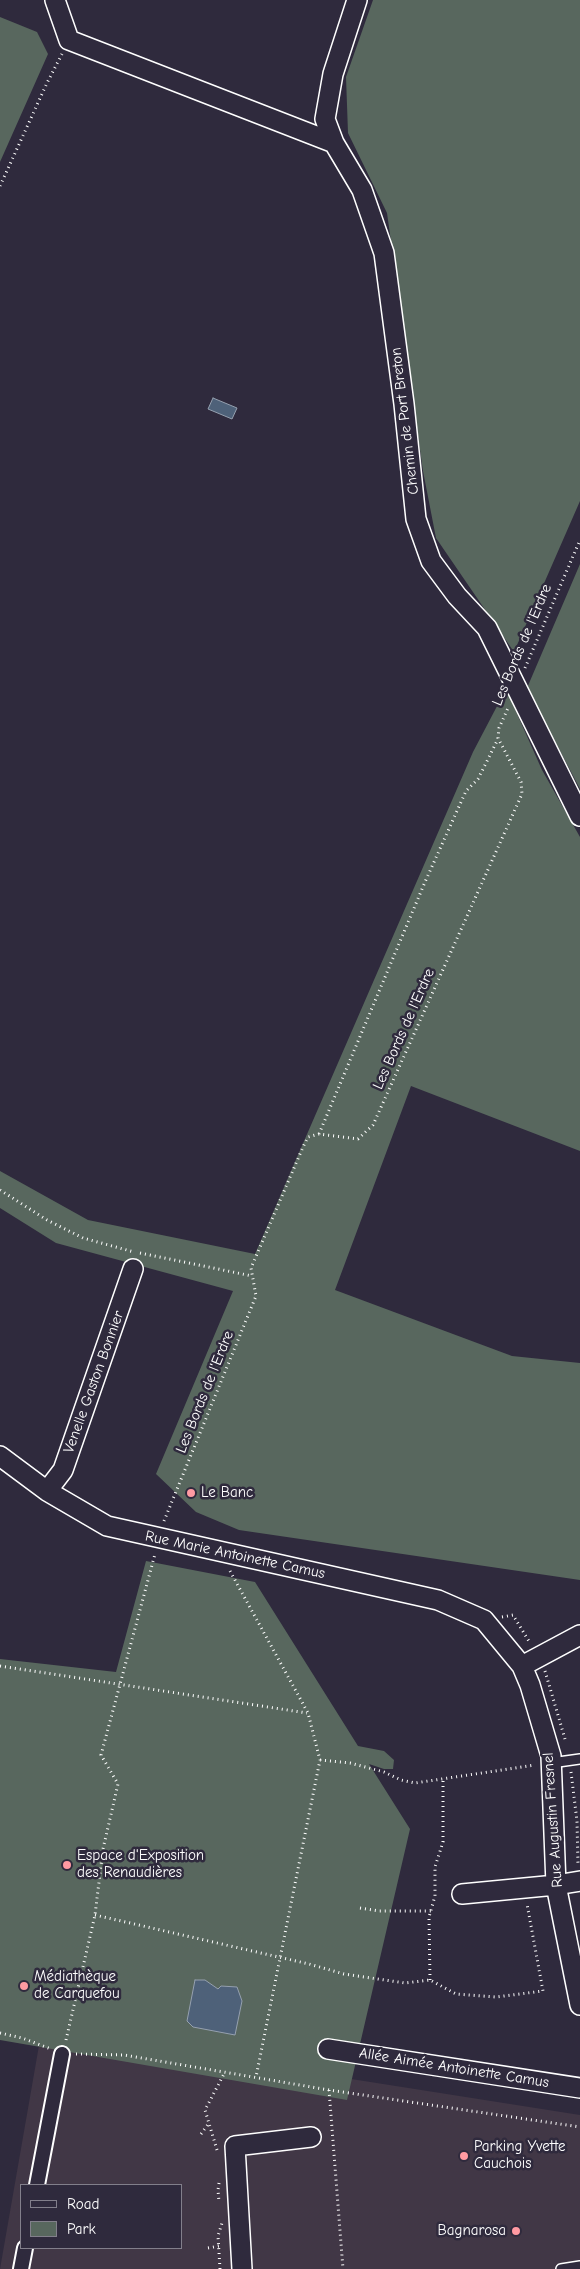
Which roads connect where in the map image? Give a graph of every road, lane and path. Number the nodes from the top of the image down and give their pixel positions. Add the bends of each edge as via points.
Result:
1 (55, 0) edge
2 (358, 0) edge
3 (70, 40) junction
4 (334, 143) junction
5 (0, 186) edge
6 (580, 540) edge
7 (516, 687) junction
8 (498, 738) junction
9 (580, 816) edge
10 (319, 1134) junction
11 (0, 1190) edge
12 (133, 1270) dead end
13 (252, 1276) junction
14 (0, 1456) edge
15 (47, 1492) junction
16 (159, 1538) junction
17 (217, 1550) junction
18 (484, 1620) joint
19 (580, 1635) edge
20 (0, 1666) edge
21 (522, 1666) junction
22 (119, 1685) junction
23 (308, 1713) junction
24 (580, 1759) edge
25 (320, 1760) junction
26 (551, 1763) junction
27 (443, 1780) junction
28 (580, 1881) edge
29 (556, 1885) junction
30 (524, 1888) junction
31 (462, 1894) dead end
32 (360, 1908) dead end
33 (431, 1911) junction
34 (95, 1915) junction
35 (280, 1958) junction
36 (430, 1980) junction
37 (580, 2005) edge
38 (0, 2033) edge
39 (328, 2049) dead end
40 (62, 2054) junction
41 (225, 2072) junction
42 (256, 2078) junction
43 (580, 2088) edge
44 (329, 2090) junction
45 (209, 2122) junction
46 (580, 2126) edge
47 (201, 2134) dead end
48 (311, 2137) dead end
49 (218, 2157) dead end
50 (220, 2182) dead end
51 (37, 2184) edge
52 (220, 2205) dead end
53 (222, 2221) dead end
54 (218, 2246) junction
55 (208, 2248) dead end
56 (25, 2249) edge
57 (580, 2266) edge
58 (21, 2269) edge
59 (220, 2269) edge
60 (242, 2269) edge
61 (343, 2269) edge
62 (561, 2269) edge

1 - 3 street
2 - 4 street, Chemin de Port Breton via 334,74 325,119
3 - 4 street
3 - 5 path
4 - 7 street, Chemin de Port Breton via 362,190 384,253 416,519 431,562 487,628
6 - 7 path, Les Bords de l'Erdre
7 - 8 path, Les Bords de l'Erdre
7 - 9 street, Chemin de Port Breton
8 - 10 path via 478,779 466,791
8 - 10 path, Les Bords de l'Erdre via 521,782 522,794 373,1126 358,1139
10 - 13 path, Les Bords de l'Erdre via 308,1137 303,1147 251,1268
11 - 13 path via 83,1238
12 - 15 street, Venelle Gaston Bonnier via 63,1470
13 - 16 path, Les Bords de l'Erdre via 256,1296
14 - 15 street, Rue Marie Antoinette Camus
15 - 16 street, Rue Marie Antoinette Camus via 107,1526
16 - 17 street, Rue Marie Antoinette Camus
16 - 22 path, Les Bords de l'Erdre
17 - 18 street, Rue Marie Antoinette Camus via 438,1600
17 - 23 path
18 - 21 street, Rue Augustin Fresnel
19 - 21 street
20 - 22 path
21 - 26 street, Rue Augustin Fresnel
22 - 23 path
22 - 34 path, Les Bords de l'Erdre via 101,1755 118,1784 103,1849
23 - 25 path
24 - 26 lane
25 - 27 path via 350,1762 415,1783
25 - 35 path
26 - 27 path
26 - 29 street, Rue Augustin Fresnel
27 - 33 path via 443,1842 435,1867 435,1896
28 - 29 street
29 - 30 street
29 - 37 street, Rue Augustin Fresnel
30 - 31 street
30 - 36 path via 543,1991 496,1997 456,1994
32 - 33 path
33 - 36 path via 428,1917
34 - 35 path
34 - 40 path, Les Bords de l'Erdre
35 - 36 path via 344,1974 405,1983
35 - 42 path
38 - 40 path
39 - 43 street, Allée Aimée Antoinette Camus
40 - 41 path via 124,2055
40 - 51 street
41 - 42 path
41 - 45 path via 205,2110
42 - 44 path
44 - 46 path
44 - 61 path
45 - 47 path
45 - 49 path
48 - 60 street via 235,2146
50 - 52 path
53 - 54 path
54 - 55 path
54 - 59 path
56 - 58 street
57 - 62 lane

